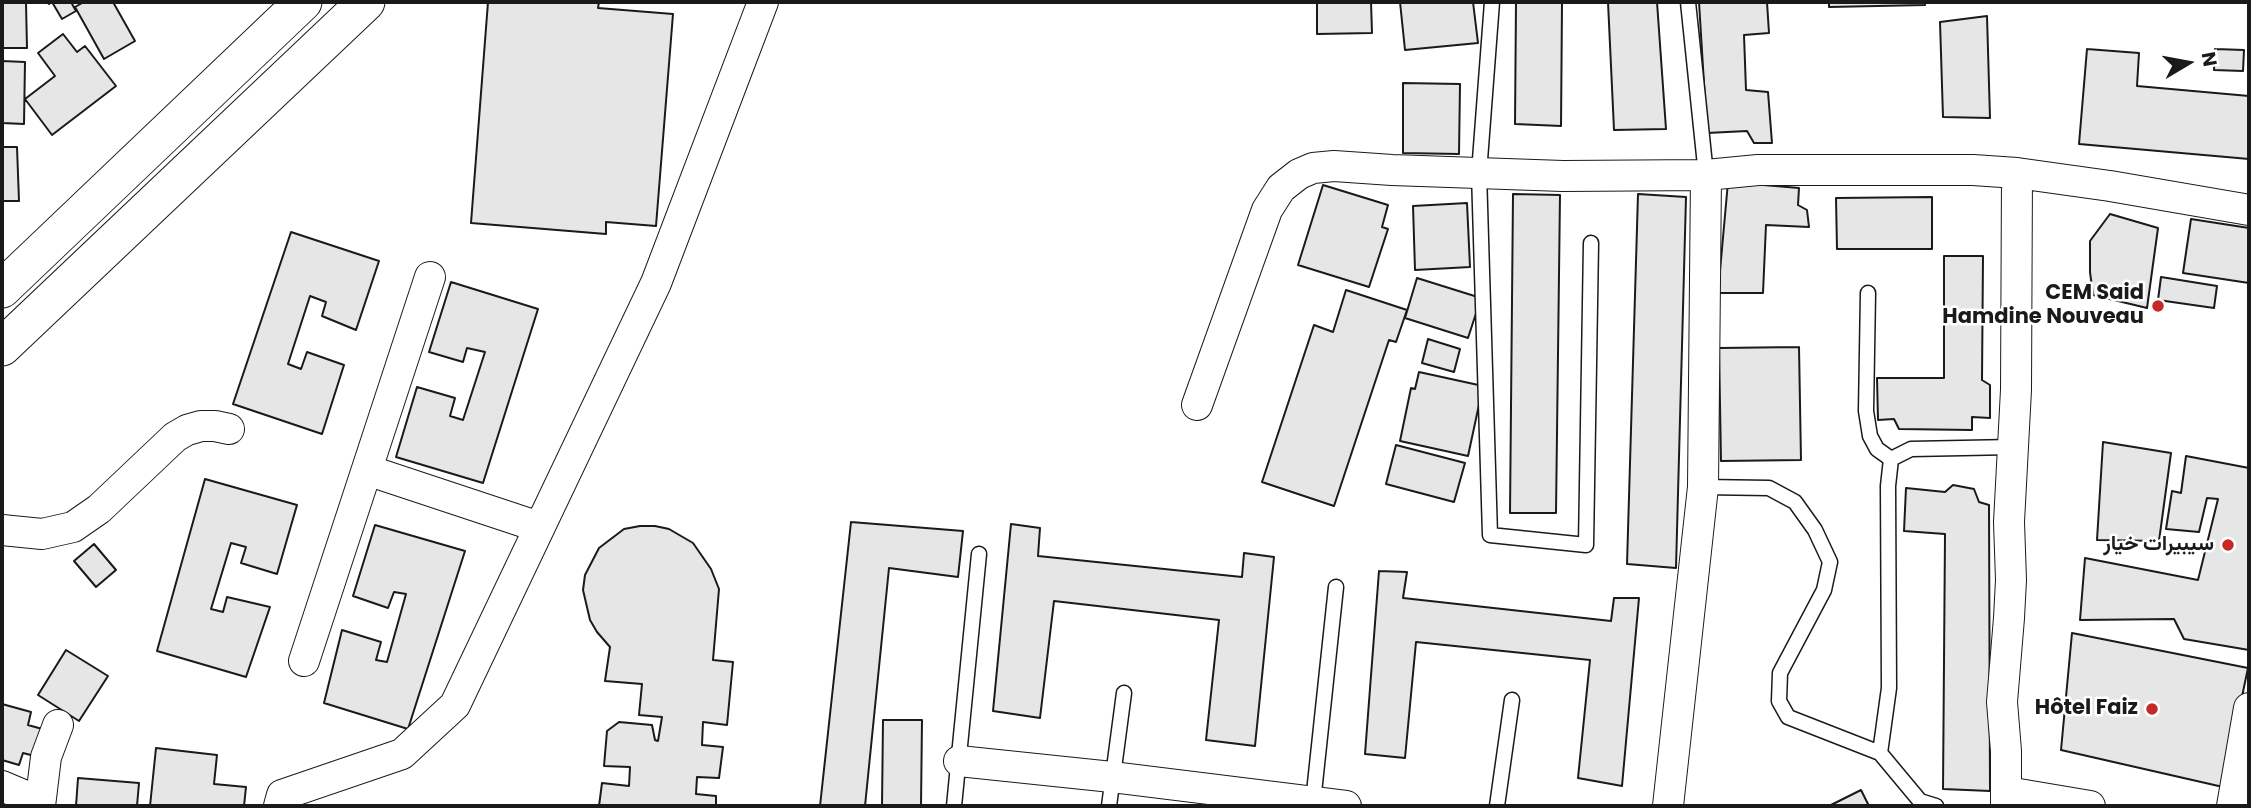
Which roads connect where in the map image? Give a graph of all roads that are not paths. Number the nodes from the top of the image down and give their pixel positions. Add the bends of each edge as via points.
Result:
1 (303, 2) edge
2 (366, 2) edge
3 (763, 2) edge
4 (1492, 2) edge
5 (1688, 2) edge
6 (1479, 173) junction
7 (2017, 173) junction
8 (1706, 175) junction
9 (2249, 210) edge
10 (1591, 243) dead end
11 (430, 277) dead end
12 (2, 289) edge
13 (1868, 293) dead end
14 (2, 347) edge
15 (1197, 405) dead end
16 (229, 429) dead end
17 (2013, 447) junction
18 (1891, 459) junction
19 (367, 470) junction
20 (1703, 487) junction
21 (539, 527) junction
22 (2, 530) edge
23 (979, 554) dead end
24 (1336, 587) dead end
25 (304, 661) dead end
26 (1124, 693) dead end
27 (1511, 701) dead end
28 (2249, 714) edge
29 (58, 725) dead end
30 (1880, 753) junction
31 (959, 761) junction
32 (2, 786) edge
33 (1110, 792) edge
34 (2006, 799) edge
35 (1313, 802) junction
36 (40, 804) edge
37 (279, 806) edge
38 (954, 806) edge
39 (1346, 806) edge
40 (1497, 806) edge
41 (1668, 806) edge
42 (1936, 806) edge
43 (2090, 806) edge
44 (2232, 806) edge

1 - 12 street
2 - 14 street
3 - 21 street via 656,283
4 - 6 lane
5 - 8 lane
6 - 8 street
6 - 10 lane via 1490,535 1586,545
6 - 15 street via 1334,166 1298,174 1281,188 1267,210
7 - 8 street via 1758,170
7 - 9 street
7 - 17 street
8 - 20 street
11 - 19 street
13 - 18 lane via 1866,411 1870,436 1877,449
16 - 22 street via 201,426 175,437 99,509 73,527 42,534
17 - 18 lane via 1911,449
17 - 34 street via 2008,523 2011,580 2003,682
18 - 30 lane via 1889,688
19 - 21 street
19 - 25 street
20 - 30 lane via 1769,488 1795,502 1815,530 1829,562 1824,590 1780,673 1779,701 1788,717
20 - 41 street
21 - 37 street via 455,705 402,754 282,795
23 - 31 lane
24 - 35 lane
26 - 33 lane
27 - 40 lane
28 - 44 street
29 - 36 street via 46,757
30 - 42 lane via 1920,801
31 - 33 street
31 - 38 lane
32 - 36 street
33 - 35 street
34 - 43 street
35 - 39 street

